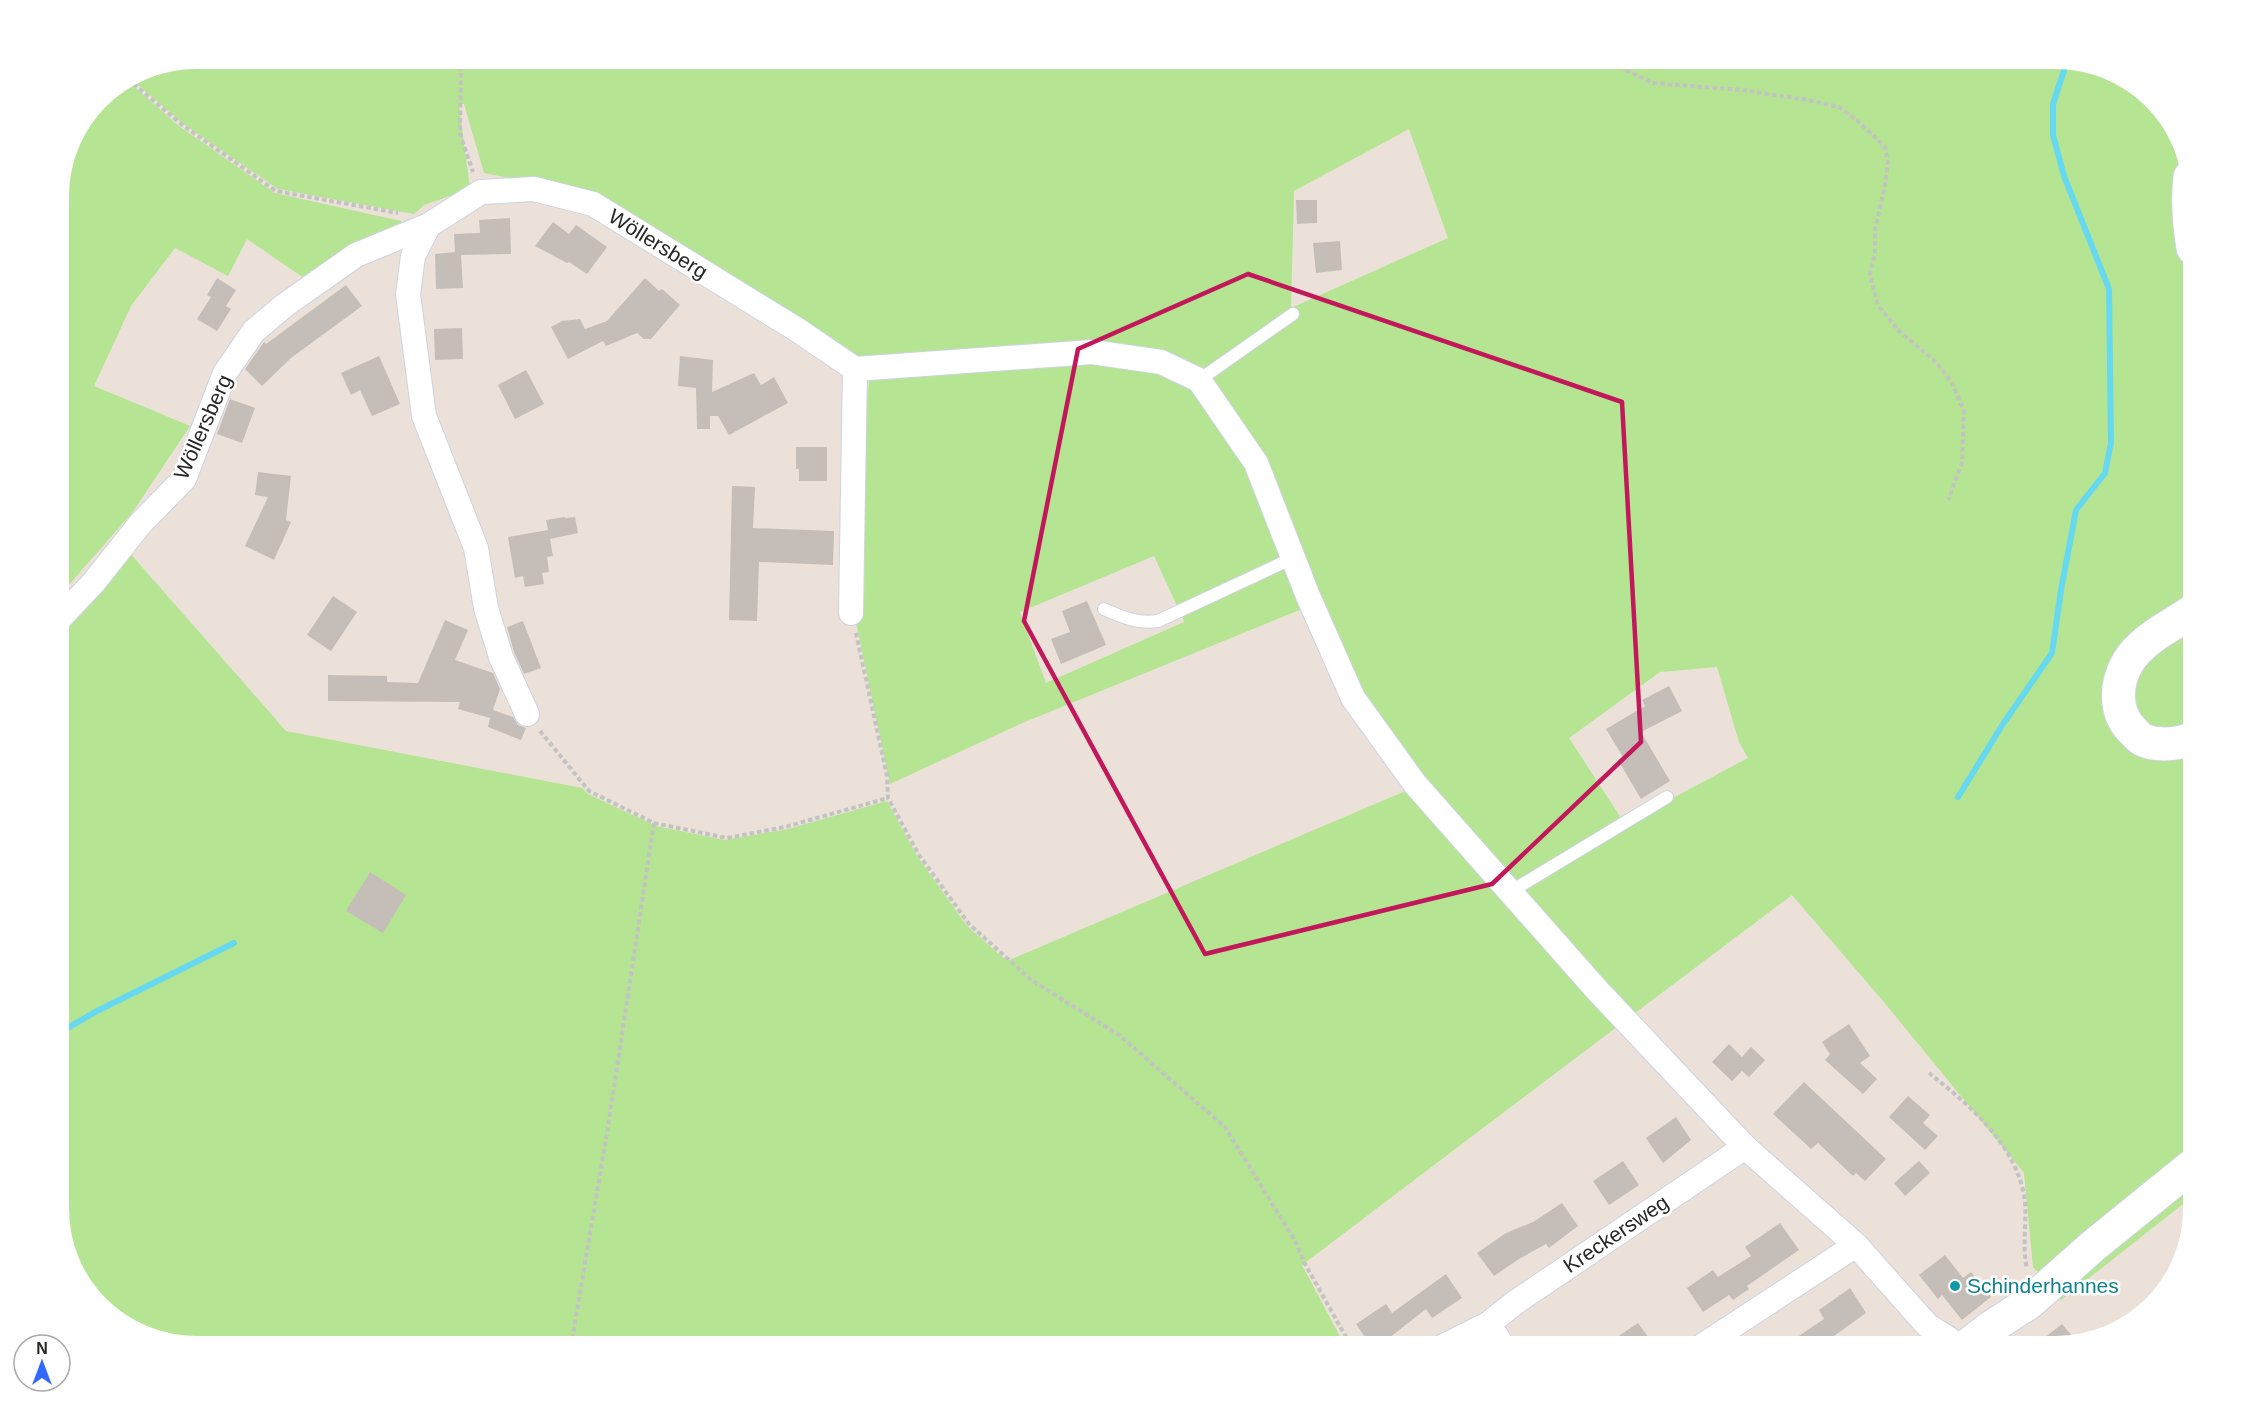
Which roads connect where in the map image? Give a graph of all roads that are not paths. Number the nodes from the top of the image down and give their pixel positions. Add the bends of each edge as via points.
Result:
1 (429, 225) junction
2 (1293, 314) dead end
3 (847, 363) junction
4 (1199, 380) junction
5 (1293, 558) junction
6 (69, 608) edge
7 (1104, 609) dead end
8 (851, 613) road end
9 (2183, 618) edge
10 (527, 714) road end
11 (2183, 742) edge
12 (1667, 797) dead end
13 (1510, 892) junction
14 (1745, 1147) junction
15 (2183, 1173) edge
16 (1856, 1245) junction
17 (1488, 1324) junction
18 (1465, 1336) edge
19 (1496, 1336) edge
20 (1719, 1336) edge
21 (1944, 1336) edge
22 (1980, 1336) edge

1 - 3 street, Wöllersberg via 481,192 534,189 593,204
1 - 6 street, Wöllersberg via 356,255 254,332 225,372 184,479 140,524
1 - 10 street via 413,256 408,294 424,416 476,549 486,608 501,657
2 - 4 lane
3 - 4 street via 1092,352 1161,362
3 - 8 street
4 - 5 street via 1256,463
5 - 7 lane via 1158,621 1130,621
5 - 13 street via 1353,698 1415,784
9 - 11 main road via 2136,651 2120,680 2118,697 2127,726 2141,740
12 - 13 lane
13 - 14 street
14 - 16 street
14 - 17 street, Kreckersweg
15 - 22 main road via 2030,1302
16 - 20 street
16 - 21 street via 1927,1325
17 - 18 street, Kreckersweg
17 - 19 street

